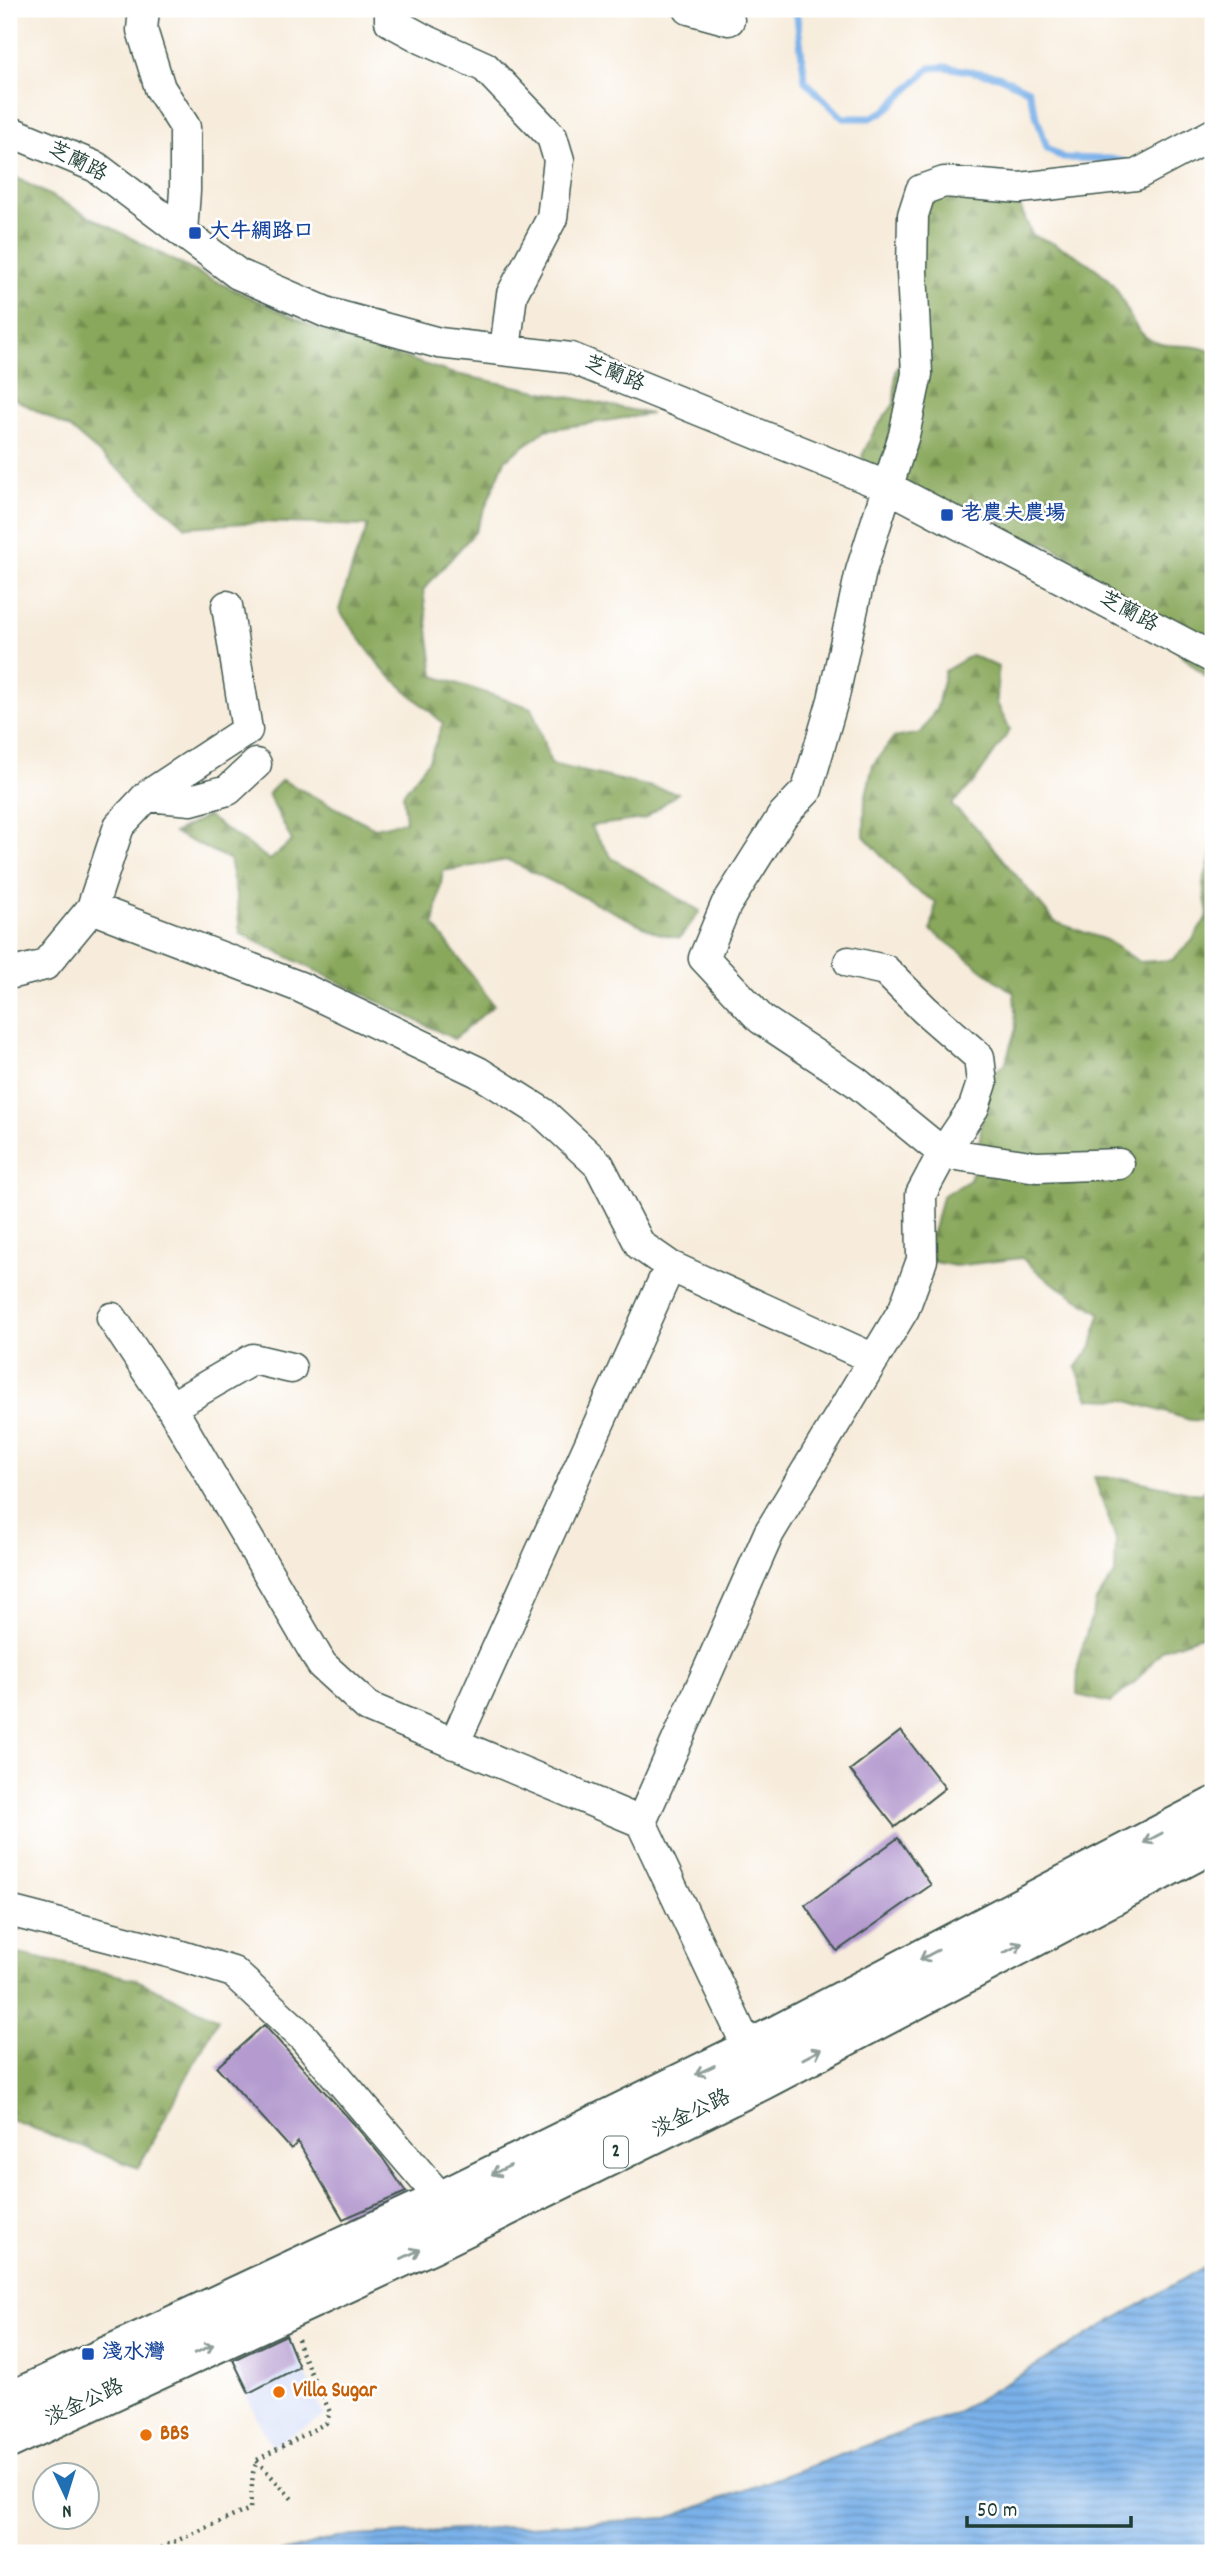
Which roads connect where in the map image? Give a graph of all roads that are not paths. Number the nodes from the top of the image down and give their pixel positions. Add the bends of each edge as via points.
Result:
1 (144, 9) edge
2 (390, 9) edge
3 (689, 9) edge
4 (729, 20) dead end
5 (9, 131) edge
6 (1213, 134) edge
7 (182, 232) junction
8 (505, 350) junction
9 (888, 487) junction
10 (227, 606) dead end
11 (1213, 658) edge
12 (256, 764) dead end
13 (147, 796) junction
14 (92, 908) junction
15 (849, 962) dead end
16 (9, 974) edge
17 (943, 1153) junction
18 (1119, 1164) dead end
19 (670, 1266) junction
20 (113, 1318) dead end
21 (874, 1359) junction
22 (291, 1368) dead end
23 (171, 1407) junction
24 (454, 1744) junction
25 (1213, 1807) edge
26 (641, 1822) junction
27 (1213, 1843) edge
28 (9, 1911) edge
29 (755, 2065) junction
30 (450, 2215) junction
31 (9, 2402) edge
32 (9, 2440) edge

1 - 7 street via 142,30 160,88 185,127
2 - 8 street via 390,22 485,67 552,137 559,160 552,218 512,293
3 - 4 street
5 - 7 street, 芝蘭路 via 96,167
6 - 9 street via 1136,175 1020,188 944,182 921,190 913,215 917,374
7 - 8 street, 芝蘭路 via 238,274 328,313 439,343
8 - 9 street, 芝蘭路 via 571,358
9 - 11 street, 芝蘭路
9 - 17 street via 861,571 834,700 807,790 783,815 726,905 704,958 761,1019 856,1082
10 - 13 street via 247,730
12 - 13 street via 228,790 191,800
13 - 14 street via 119,826
14 - 16 street via 44,965
14 - 19 street via 300,987 478,1072 543,1113 599,1165 640,1245
15 - 17 street via 885,970 979,1057 982,1083 974,1107
17 - 18 street via 1037,1167
17 - 21 street via 920,1194 922,1260 904,1309
19 - 21 street
19 - 24 street
20 - 23 street
21 - 26 street via 769,1533
22 - 23 street via 253,1359
23 - 24 street via 322,1665 368,1707
24 - 26 street
25 -> 29 main road, 淡金公路 / 2
26 - 29 street
29 -> 27 main road, 淡金公路 / 2
28 - 30 street via 233,1972 303,2038
29 - 30 main road, 淡金公路 / 2
30 - 31 main road, 淡金公路 / 2
32 -> 30 main road, 淡金公路 / 2

